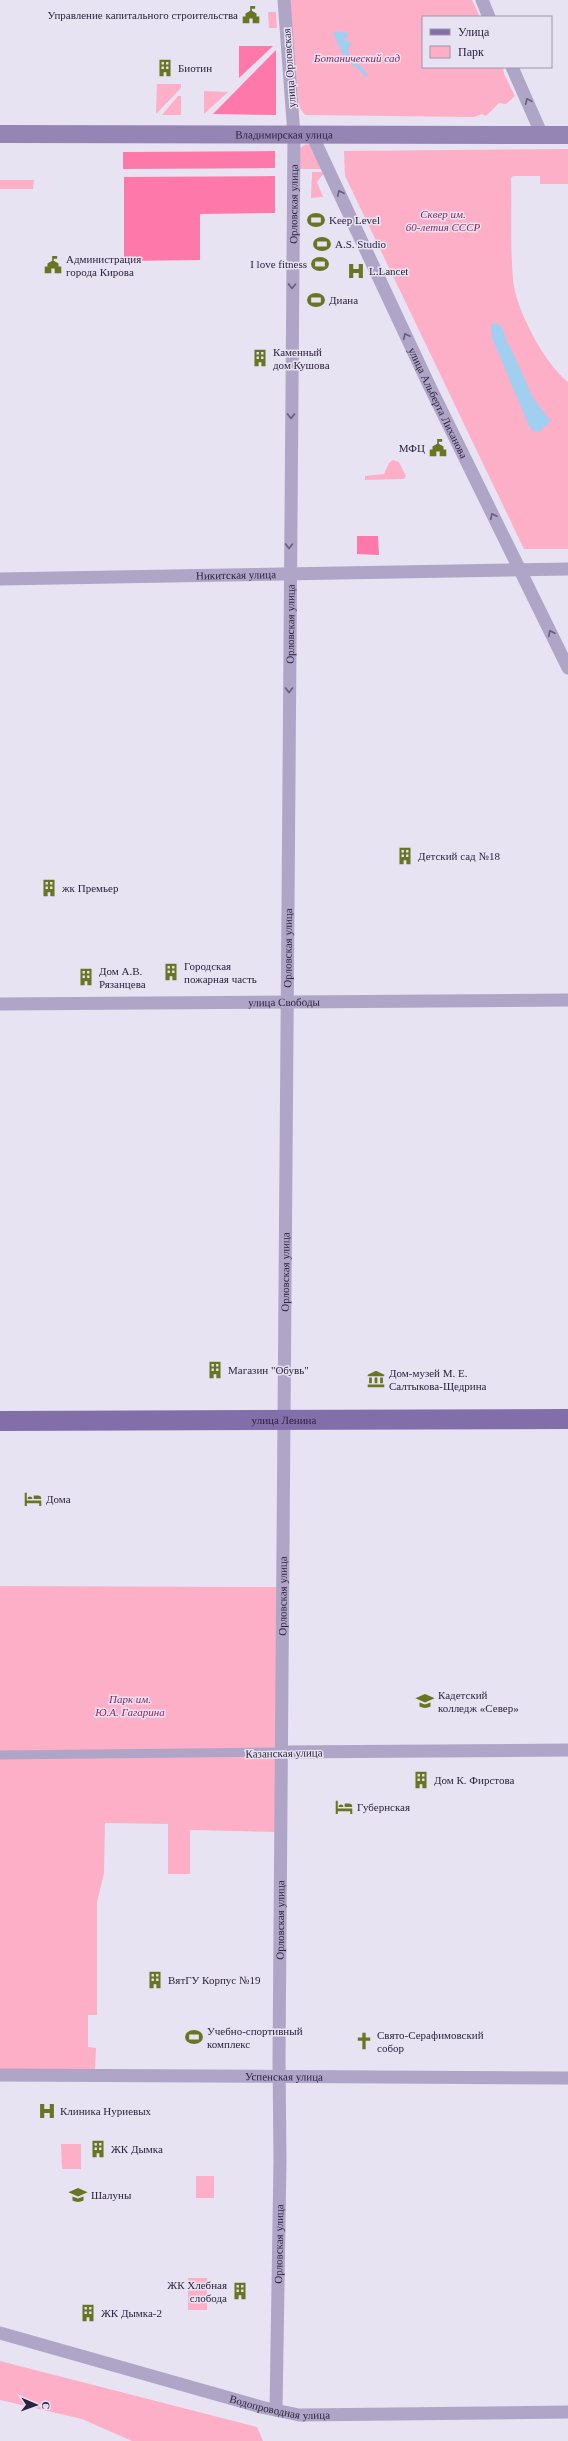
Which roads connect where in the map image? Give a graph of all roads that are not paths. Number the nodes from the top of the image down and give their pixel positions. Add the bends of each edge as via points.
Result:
1 (284, 0) edge
2 (482, 0) edge
3 (490, 16) edge
4 (512, 68) edge
5 (0, 134) edge
6 (294, 135) junction
7 (312, 135) junction
8 (542, 135) junction
9 (568, 135) edge
10 (568, 569) edge
11 (519, 570) junction
12 (289, 575) junction
13 (0, 579) edge
14 (568, 668) edge
15 (568, 1000) edge
16 (288, 1002) junction
17 (0, 1004) edge
18 (568, 1419) edge
19 (285, 1420) junction
20 (0, 1421) edge
21 (568, 1750) edge
22 (282, 1752) junction
23 (0, 1755) edge
24 (0, 2075) edge
25 (279, 2078) junction
26 (568, 2078) edge
27 (0, 2333) edge
28 (276, 2410) junction
29 (568, 2412) edge

1 - 6 street, улица Орловская
2 - 3 street
8 -> 4 street
5 - 6 main road, Владимирская улица
6 - 7 main road, Владимирская улица
6 -> 12 street, Орловская улица
7 - 8 main road, Владимирская улица
11 -> 7 street, улица Альберта Лиханова
8 - 9 main road, Владимирская улица
10 - 11 street, Никитская улица
11 - 12 street, Никитская улица
14 -> 11 street, улица Альберта Лиханова
12 - 13 street, Никитская улица
12 -> 16 street, Орловская улица
15 - 16 street, улица Свободы
16 - 17 street, улица Свободы
16 - 19 street, Орловская улица
18 - 19 main road, улица Ленина
19 - 20 main road, улица Ленина
19 - 22 street, Орловская улица
21 - 22 street, Казанская улица
22 - 23 street, Казанская улица
22 - 25 street, Орловская улица
24 - 25 street, Успенская улица
25 - 26 street, Успенская улица
25 - 28 street, Орловская улица
27 - 28 street, Водопроводная улица
28 - 29 street, Водопроводная улица via 299,2415

